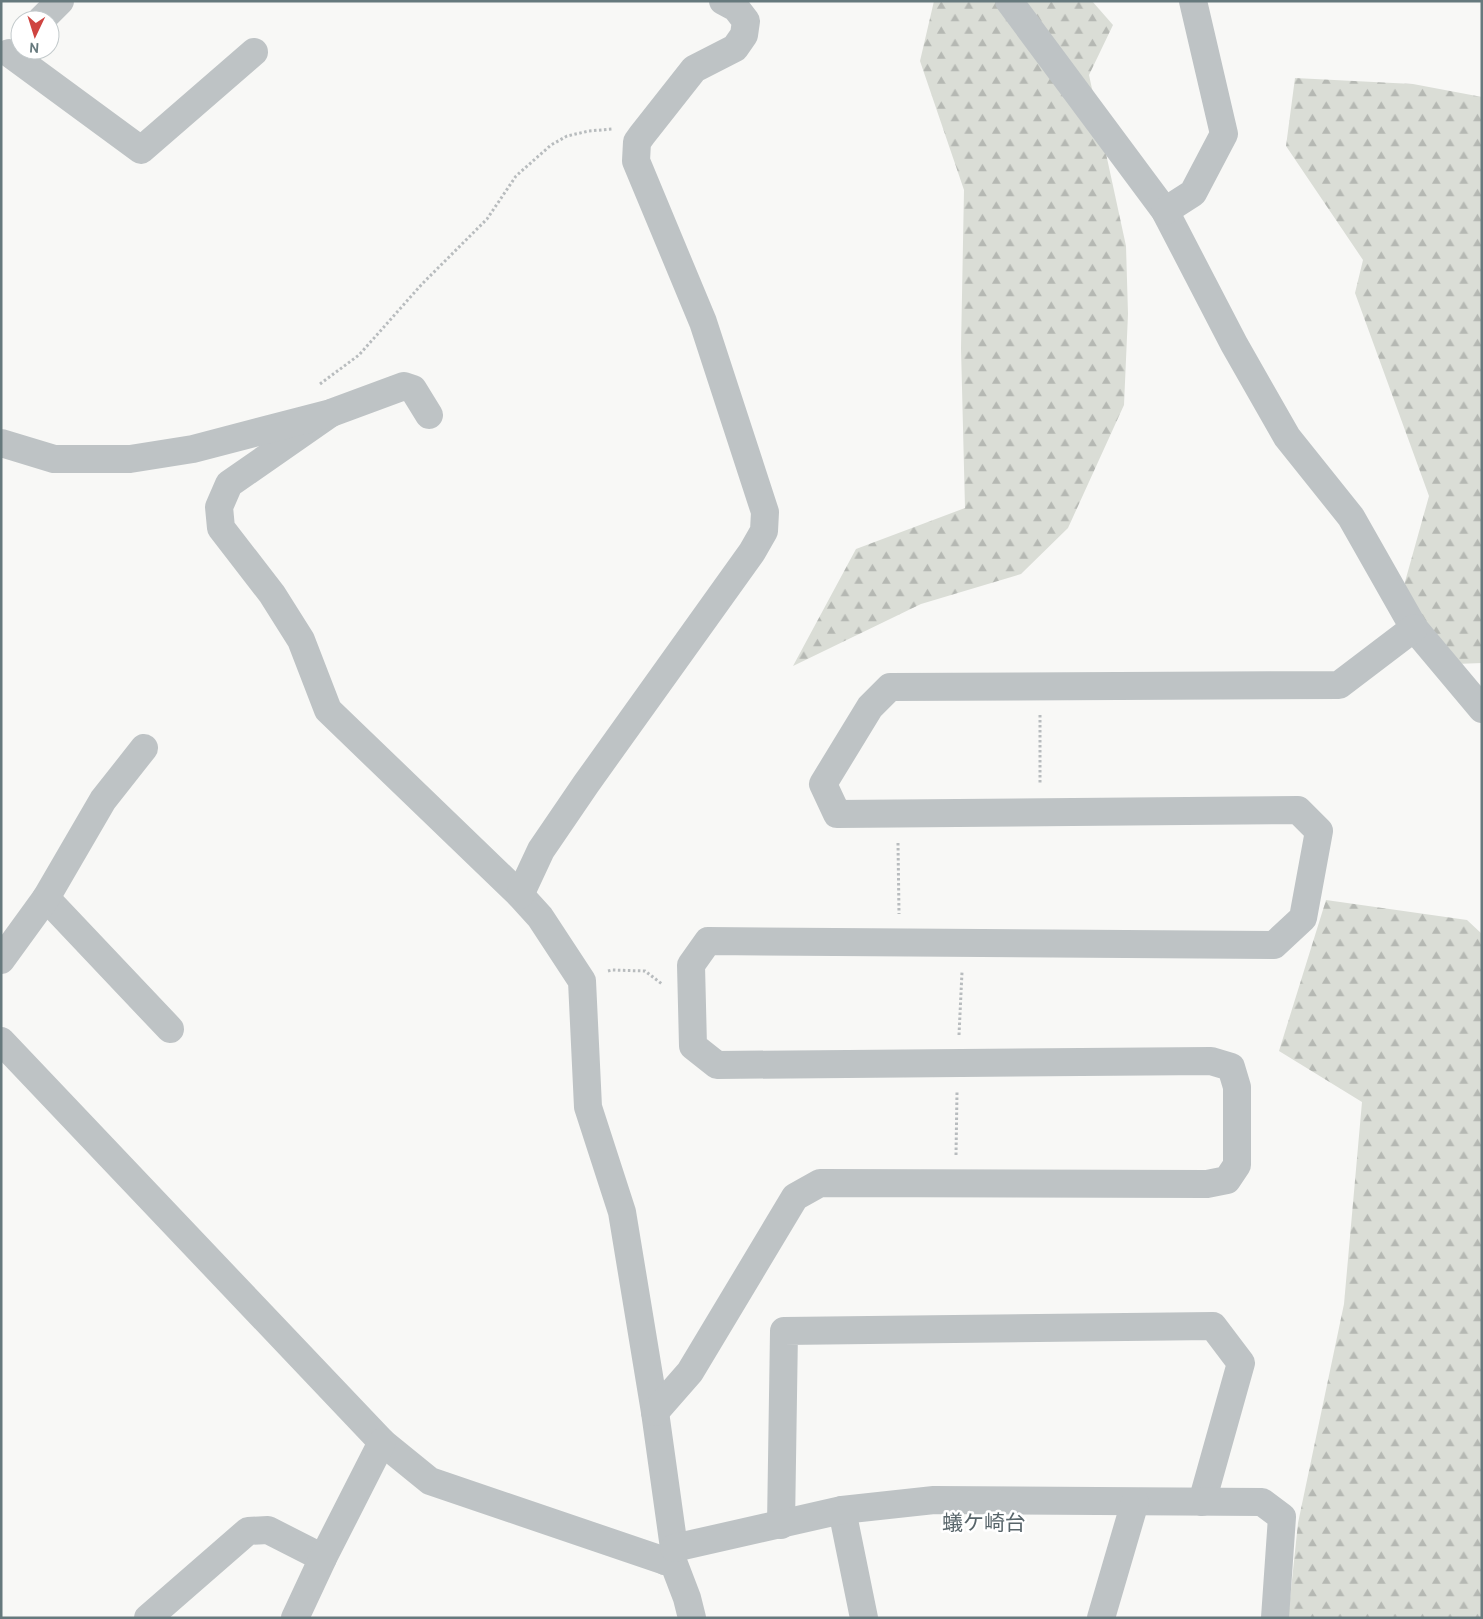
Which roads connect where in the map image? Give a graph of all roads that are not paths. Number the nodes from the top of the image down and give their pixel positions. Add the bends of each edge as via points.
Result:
1 (60, 1) edge
2 (723, 1) edge
3 (1009, 1) edge
4 (1193, 1) edge
5 (51, 10) edge
6 (254, 52) dead end
7 (21, 60) edge
8 (1165, 211) junction
9 (331, 413) junction
10 (429, 415) dead end
11 (1, 443) edge
12 (1414, 628) junction
13 (1482, 709) edge
14 (144, 748) dead end
15 (520, 895) junction
16 (46, 898) junction
17 (1, 960) edge
18 (170, 1029) dead end
19 (1, 1041) edge
20 (655, 1412) junction
21 (382, 1442) junction
22 (1135, 1502) junction
23 (1202, 1502) junction
24 (842, 1510) junction
25 (781, 1525) junction
26 (669, 1554) junction
27 (323, 1558) junction
28 (148, 1618) edge
29 (295, 1618) edge
30 (692, 1618) edge
31 (864, 1618) edge
32 (1100, 1618) edge
33 (1275, 1618) edge

1 - 5 street
2 - 15 street via 736,8 746,22 744,35 735,48 694,69 637,142 636,161 703,322 765,512 764,531 541,850
3 - 8 street
4 - 8 street via 1224,134 1193,193
6 - 7 street via 141,150
8 - 12 street via 1287,437 1351,517
9 - 10 street via 404,386 413,390
9 - 11 street via 193,449 130,459 54,458
9 - 15 street via 229,484 220,508 221,528 272,594 301,640 328,710
12 - 13 street
12 - 20 street via 1339,686 890,687 870,706 823,784 837,814 1298,810 1319,831 1303,918 1274,944 708,941 691,965 692,1046 718,1065 1212,1061 1231,1067 1237,1086 1237,1165 1226,1180 1207,1184 820,1184 795,1197 690,1372
14 - 16 street via 103,800
15 - 20 street via 540,917 582,981 588,1108 622,1212
16 - 17 street
16 - 18 street
19 - 21 street
20 - 26 street
21 - 26 street via 430,1481
21 - 27 street
22 - 23 street
22 - 24 street via 934,1500
22 - 32 street
23 - 25 street via 1241,1364 1214,1326 784,1330
23 - 33 street via 1262,1502 1282,1517
24 - 25 street
24 - 31 street
25 - 26 street
26 - 30 street
27 - 28 street via 268,1530 248,1531
27 - 29 street

